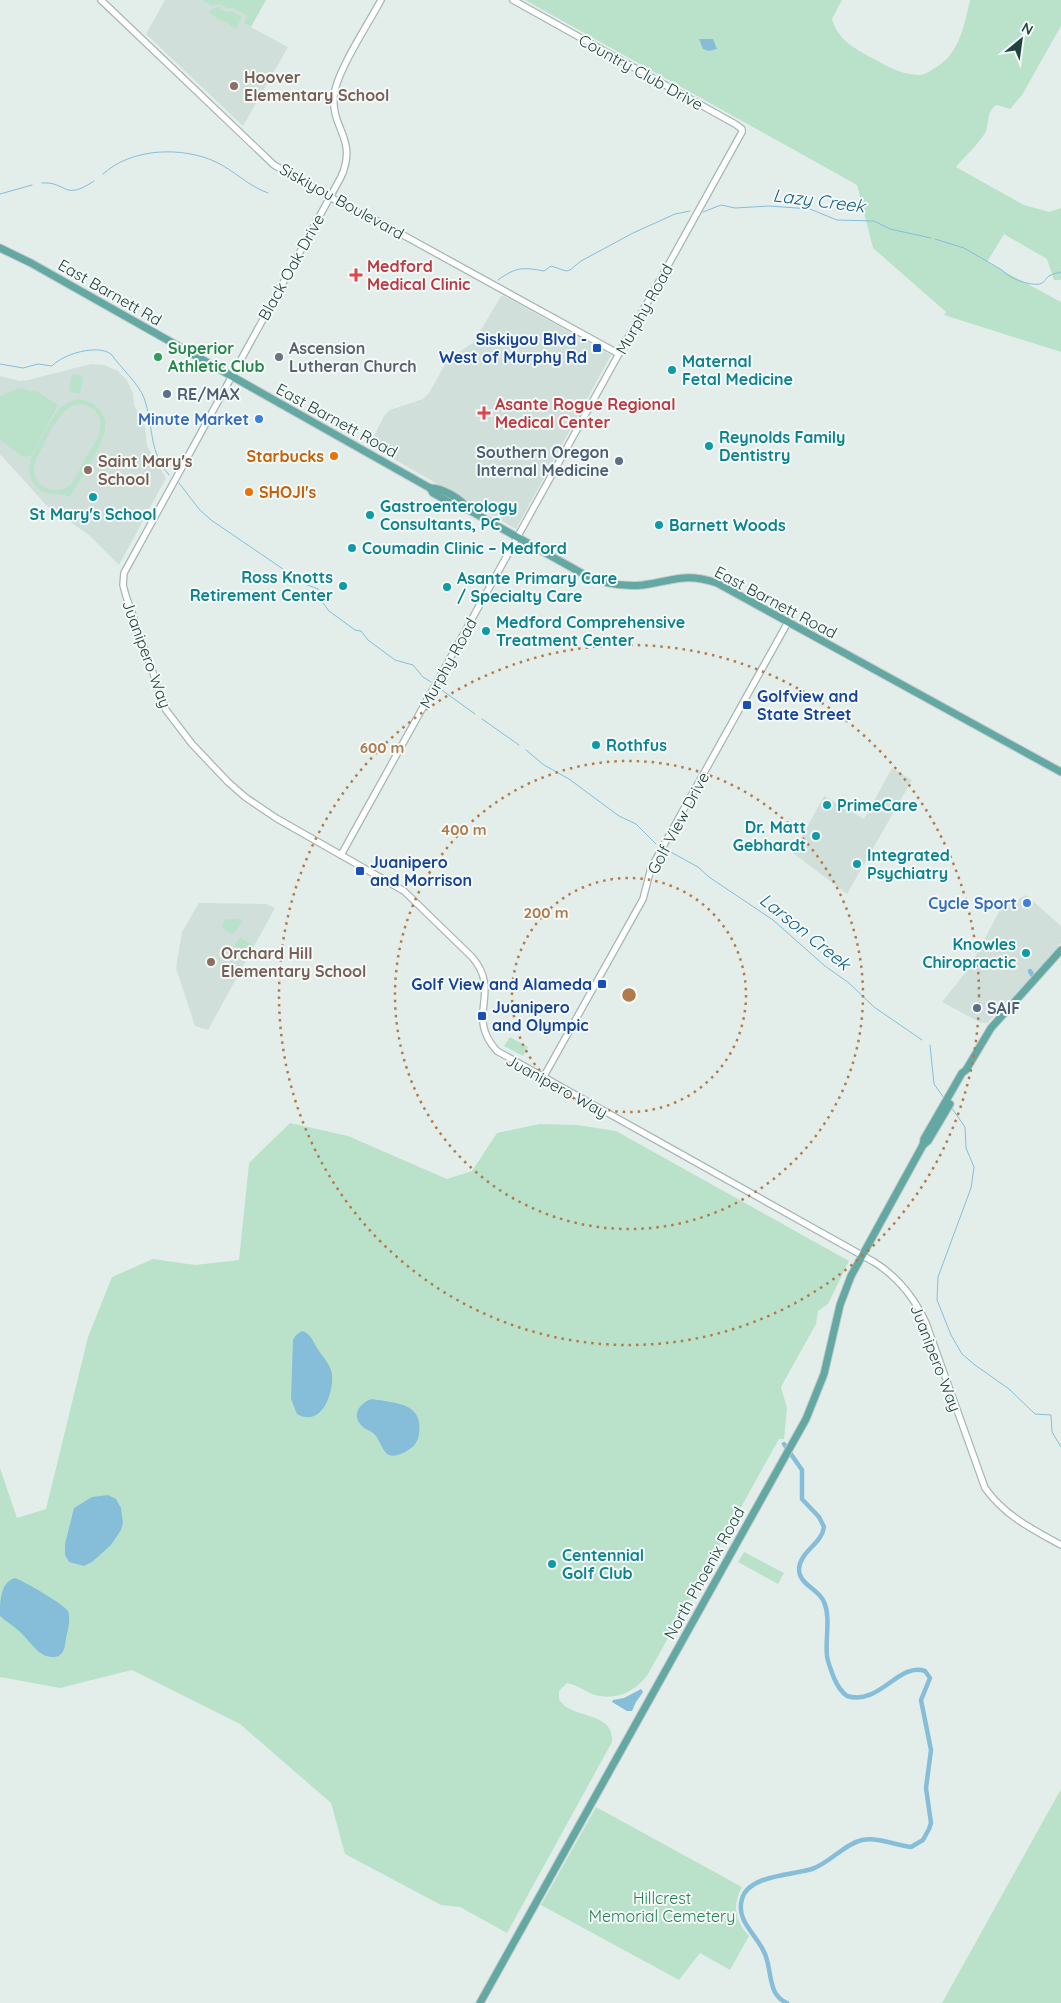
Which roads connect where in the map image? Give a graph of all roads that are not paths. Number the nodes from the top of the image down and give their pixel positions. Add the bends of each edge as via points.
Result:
1 (101, 0) edge
2 (381, 0) edge
3 (513, 0) edge
4 (729, 156) joint
5 (330, 197) junction
6 (0, 248) edge
7 (619, 354) junction
8 (231, 376) junction
9 (518, 537) junction
10 (122, 578) joint
11 (788, 622) junction
12 (1061, 772) edge
13 (341, 855) junction
14 (1061, 950) edge
15 (543, 1078) junction
16 (861, 1255) junction
17 (1061, 1545) edge
18 (480, 2003) edge

1 - 5 street, Siskiyou Boulevard via 274,164
2 - 5 street, Black Oak Drive via 336,84 334,109 347,152 344,172
3 - 4 street, Country Club Drive via 740,127 742,132
4 - 7 street, Murphy Road
5 - 7 street, Siskiyou Boulevard
5 - 8 street, Black Oak Drive
6 - 8 main road, East Barnett Rd
7 - 9 street, Murphy Road
8 - 9 main road, East Barnett Road via 430,488 433,493
8 - 10 street, Black Oak Drive
9 - 11 main road, East Barnett Road via 600,581 626,586 680,577 698,578 723,586
9 - 13 street, Murphy Road
10 - 13 street, Juanipero Way via 161,700 173,721 228,782 246,797
11 - 12 main road, East Barnett Road
11 - 15 street, Golf View Drive via 651,868 643,899
13 - 15 street, Juanipero Way via 404,891 472,957 482,970 486,983 482,1016 487,1038 497,1051
14 - 16 main road, North Phoenix Road via 991,1028 924,1139 924,1145
15 - 16 street, Juanipero Way
16 - 17 street, Juanipero Way via 894,1277 918,1306 985,1488 1007,1513
16 - 18 main road, North Phoenix Road via 844,1294 819,1388 794,1441

